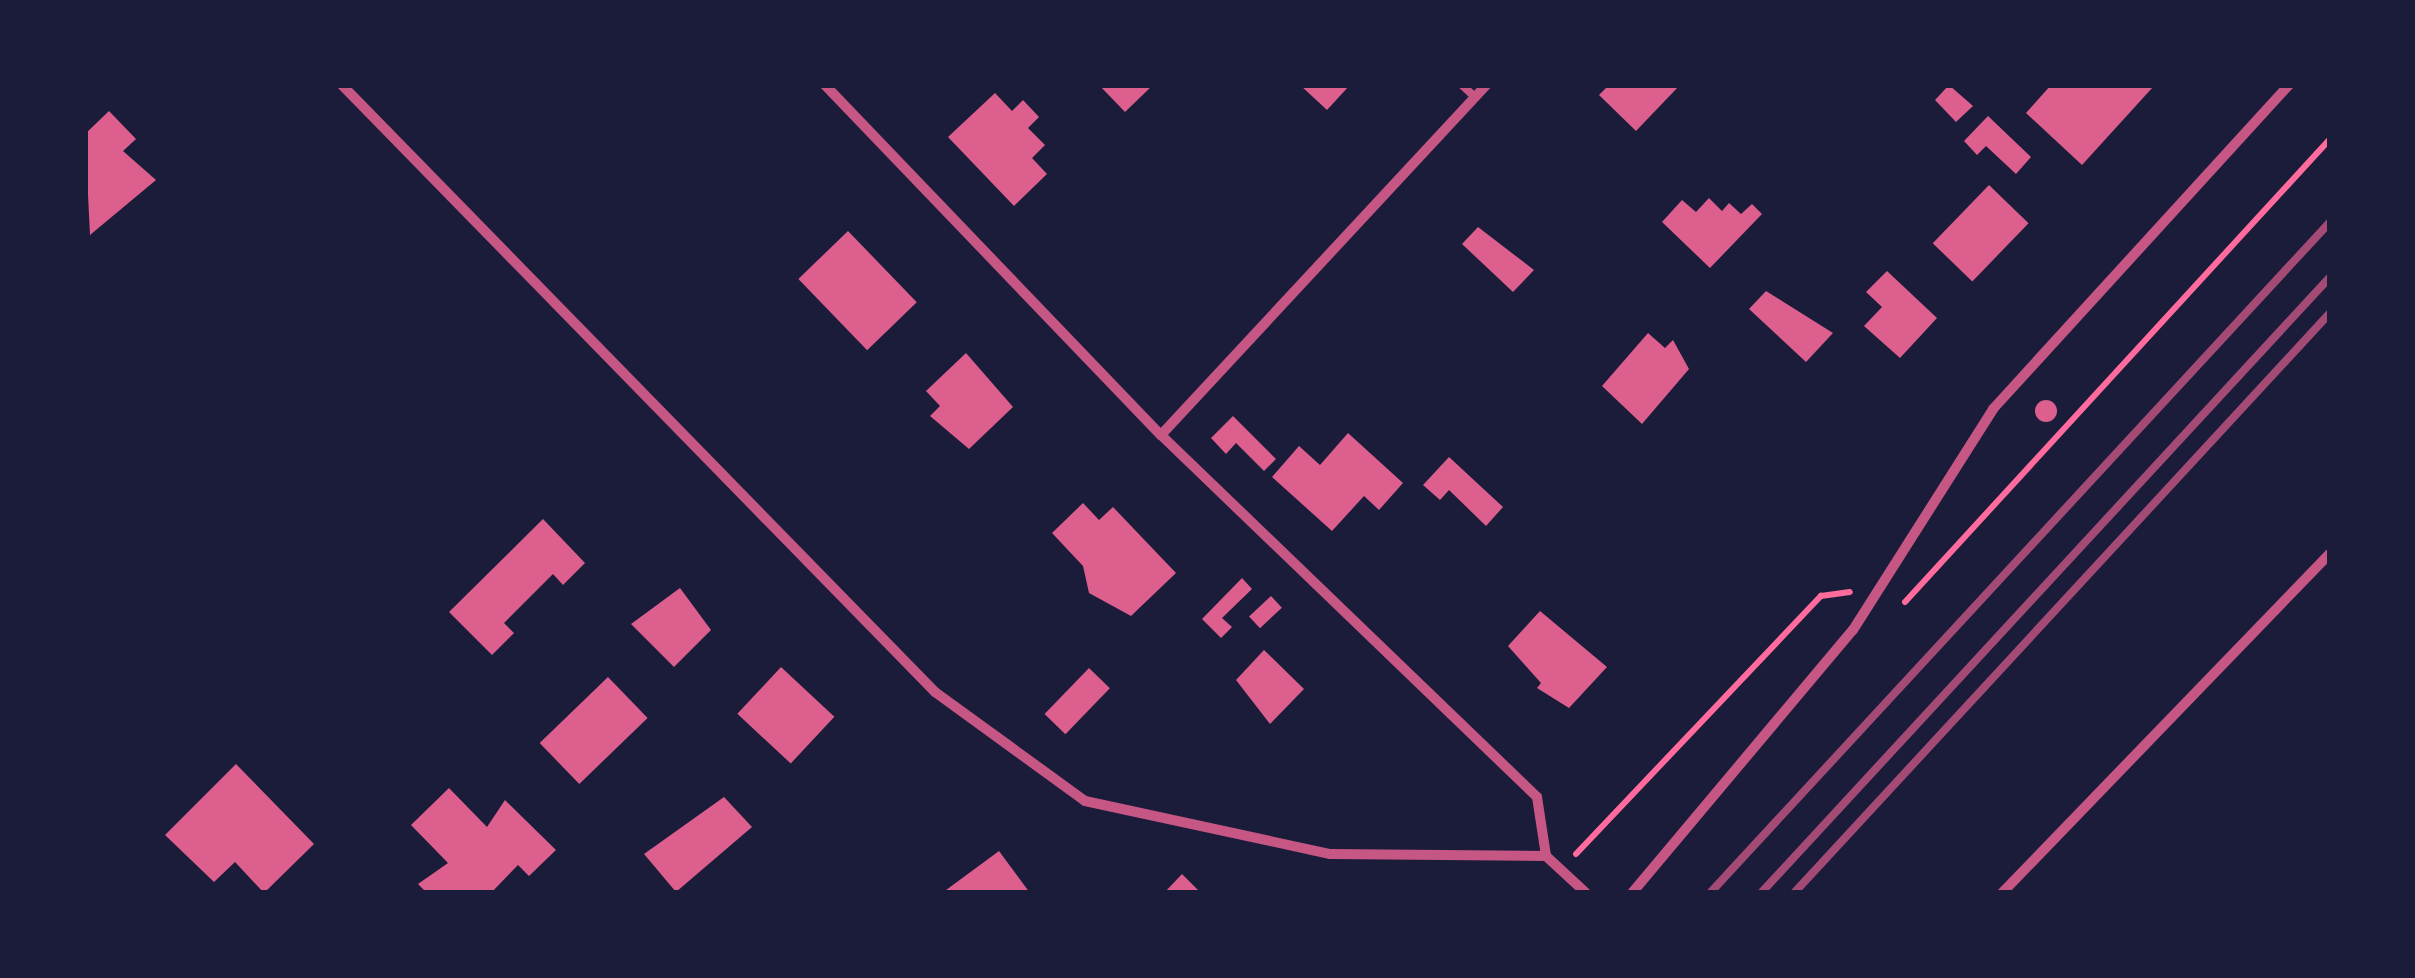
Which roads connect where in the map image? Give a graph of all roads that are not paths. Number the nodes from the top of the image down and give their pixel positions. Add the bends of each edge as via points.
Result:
1 (342, 85) edge
2 (825, 85) edge
3 (1462, 85) edge
4 (1486, 85) edge
5 (2289, 85) edge
6 (1474, 96) junction
7 (1161, 435) junction
8 (2330, 553) edge
9 (1546, 856) junction
10 (1586, 893) edge
11 (1632, 893) edge
12 (2002, 893) edge

1 - 9 street via 935,692 1085,800 1330,854
2 - 7 street
3 - 6 lane
4 - 6 street
5 - 11 street via 1993,408 1853,630
6 - 7 street
7 - 9 street via 1537,797
8 - 12 street
9 - 10 street

